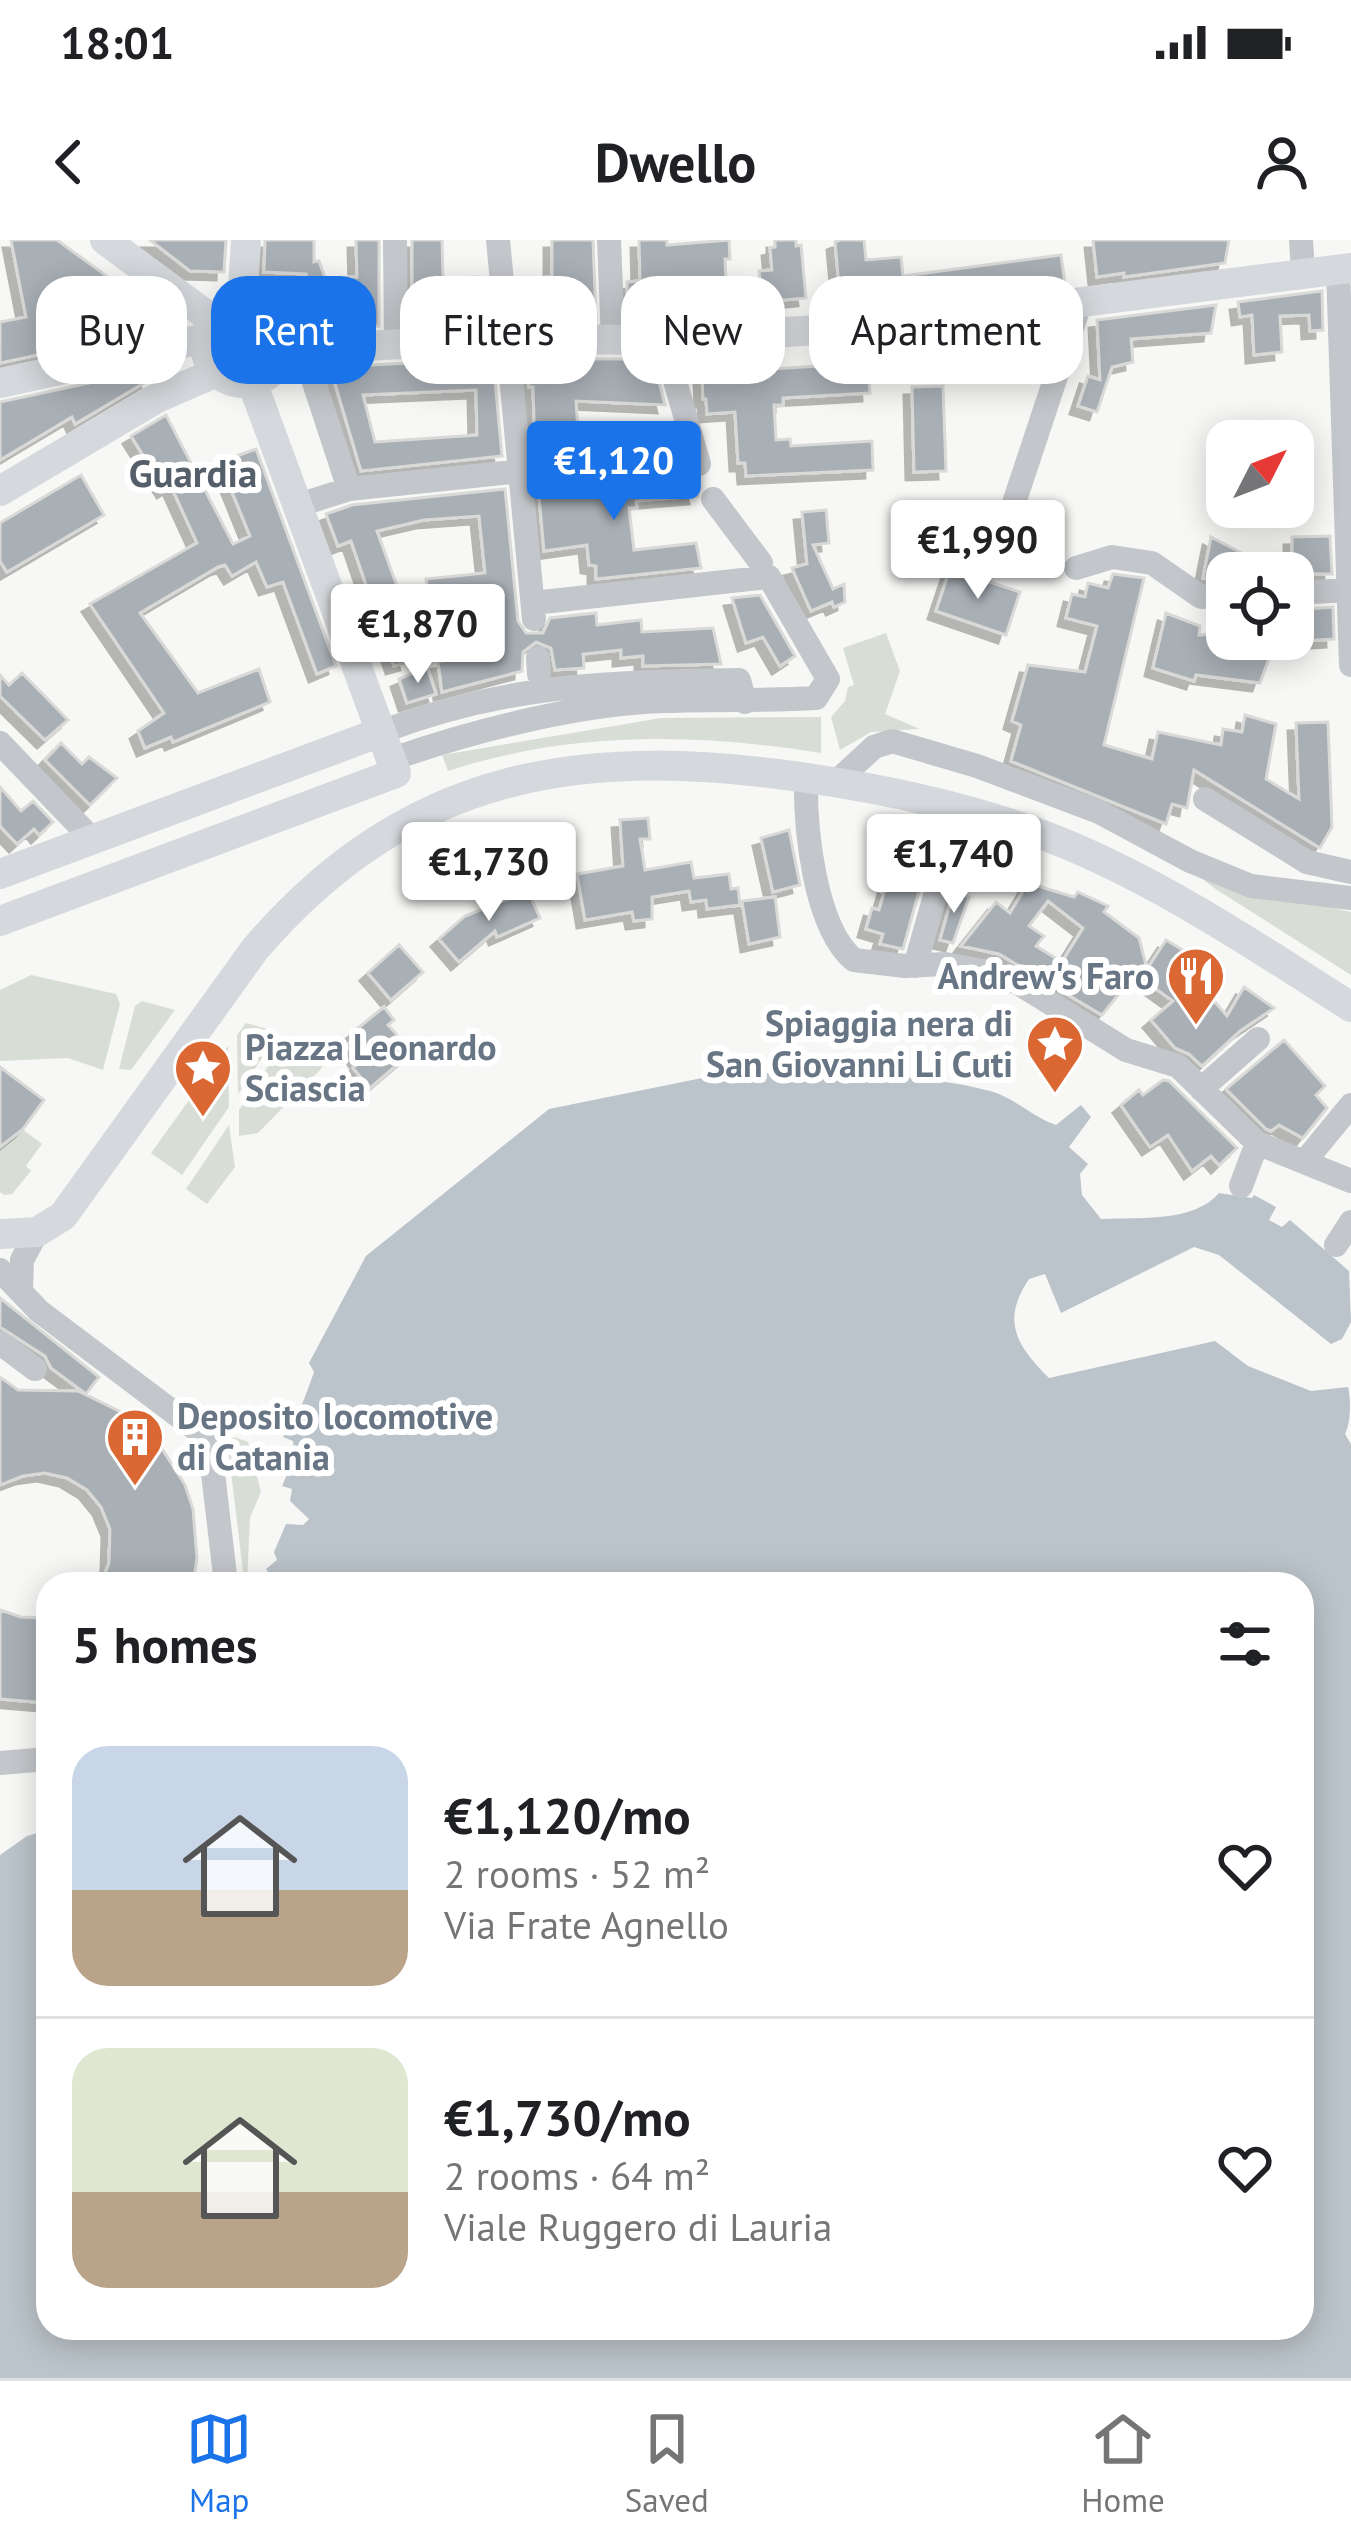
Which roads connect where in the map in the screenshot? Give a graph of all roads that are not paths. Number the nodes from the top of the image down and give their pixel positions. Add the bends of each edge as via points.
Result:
1 (105, 240) edge
2 (246, 240) edge
3 (394, 240) edge
4 (498, 240) edge
5 (609, 240) edge
6 (1302, 255) edge
7 (1344, 268) edge
8 (244, 276) edge
9 (501, 276) edge
10 (1083, 301) edge
11 (209, 329) junction
12 (809, 331) edge
13 (597, 340) edge
14 (613, 340) junction
15 (396, 343) junction
16 (400, 343) edge
17 (376, 344) edge
18 (211, 361) edge
19 (211, 375) edge
20 (0, 383) edge
21 (253, 384) edge
22 (317, 384) edge
23 (511, 384) edge
24 (676, 384) edge
25 (1053, 384) edge
26 (520, 469) junction
27 (703, 476) junction
28 (354, 488) junction
29 (0, 491) edge
30 (298, 513) junction
31 (1006, 527) dead end
32 (1076, 568) dead end
33 (765, 570) junction
34 (1349, 591) edge
35 (1314, 592) edge
36 (1206, 597) edge
37 (1351, 665) edge
38 (0, 743) edge
39 (390, 755) junction
40 (821, 780) junction
41 (1205, 800) dead end
42 (97, 838) junction
43 (947, 854) dead end
44 (1190, 861) junction
45 (1351, 872) edge
46 (0, 874) edge
47 (117, 877) junction
48 (1172, 896) junction
49 (1351, 898) edge
50 (0, 921) edge
51 (915, 966) junction
52 (1337, 987) edge
53 (1351, 1007) edge
54 (1258, 1039) dead end
55 (1201, 1089) junction
56 (1351, 1105) edge
57 (1257, 1143) junction
58 (1306, 1161) junction
59 (1351, 1181) edge
60 (1241, 1186) dead end
61 (1351, 1222) edge
62 (37, 1232) junction
63 (0, 1234) edge
64 (1336, 1245) dead end
65 (0, 1270) edge
66 (21, 1291) junction
67 (0, 1342) edge
68 (34, 1369) dead end
69 (225, 1572) edge
70 (36, 1761) edge
71 (0, 1763) edge

1 - 11 main road
2 - 8 main road
3 - 15 street
4 - 9 street
5 - 14 street
6 - 7 main road
6 - 10 main road
7 - 34 street
11 - 18 main road
11 - 20 main road
12 - 14 main road
13 - 14 main road
15 - 16 main road
15 - 17 main road
19 - 29 main road
21 - 30 main road
22 - 28 street
23 - 26 street
24 - 27 street
25 - 31 street
26 - 27 street
26 - 28 street
26 - 33 street via 534,611
27 - 33 street
28 - 30 street
30 - 39 main road
32 - 36 street via 1112,557 1152,563
33 - 39 street via 828,679 816,698 745,702 740,680 541,689 442,709
34 - 35 street
34 - 37 street
38 - 42 street
39 - 42 main road
39 - 47 main road
40 - 44 street via 892,742 1099,812
40 - 48 main road via 1008,822
40 - 51 street via 806,843 836,939 854,960
40 - 62 main road via 693,766 569,770 465,796 398,825 290,908 63,1216
41 - 45 street via 1306,862
42 - 46 main road
42 - 47 main road
43 - 51 street
44 - 48 street
44 - 49 street via 1251,886
47 - 50 main road
48 - 52 main road
51 - 55 street via 945,964 1018,983 1126,1050 1172,1062
52 - 53 main road
54 - 55 street
55 - 57 street
56 - 58 street
57 - 58 street
57 - 60 street
58 - 59 street
61 - 64 street
62 - 63 main road
62 - 66 street via 22,1260
65 - 66 street
66 - 69 street via 209,1439
67 - 68 street
70 - 71 street

